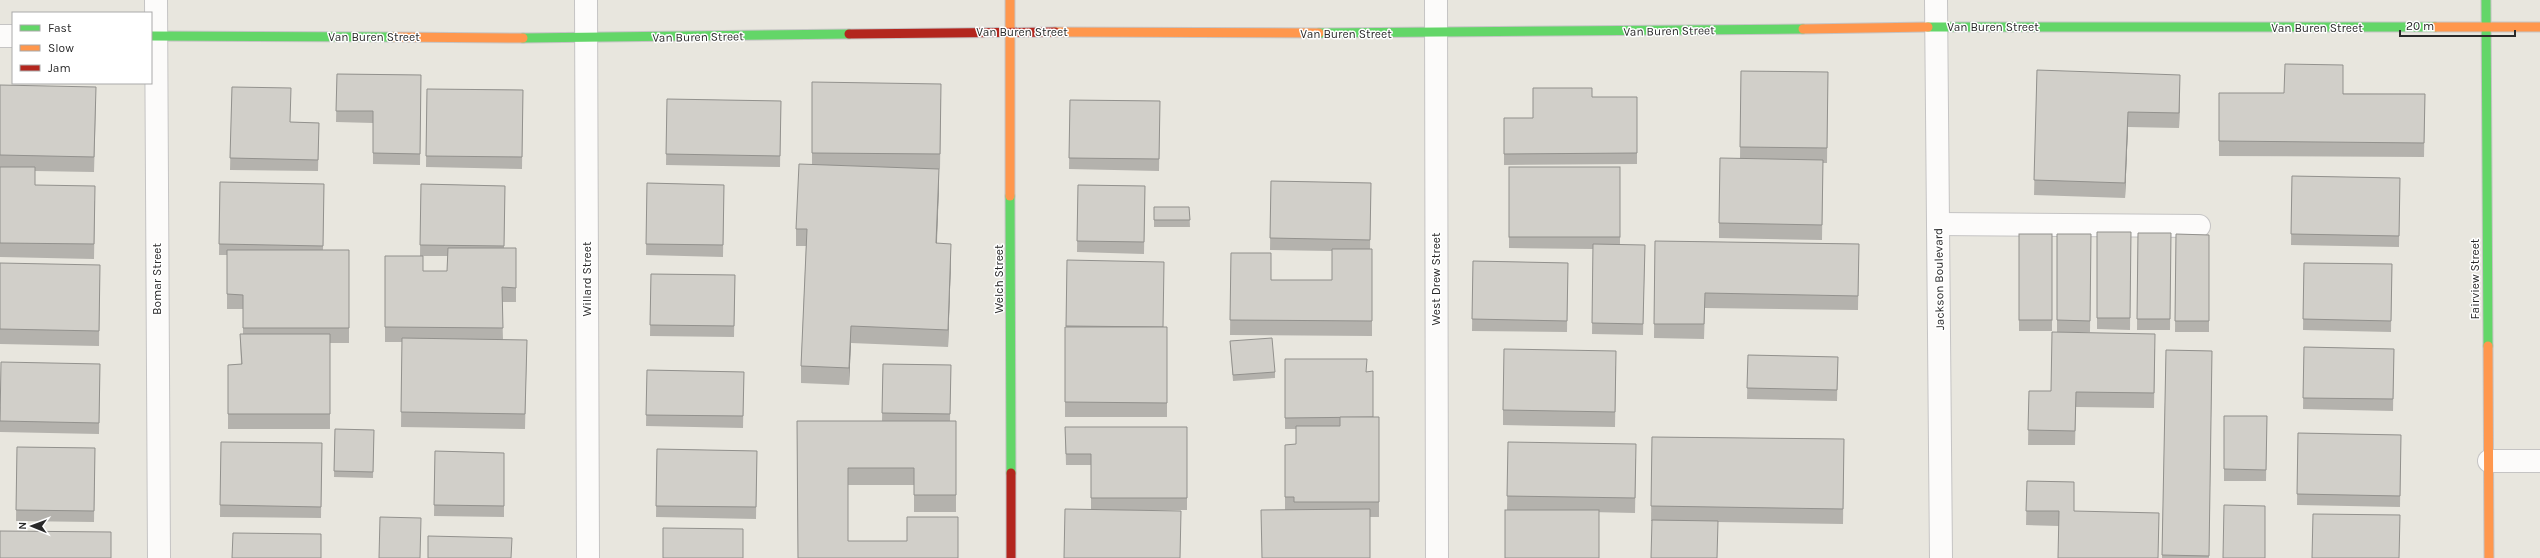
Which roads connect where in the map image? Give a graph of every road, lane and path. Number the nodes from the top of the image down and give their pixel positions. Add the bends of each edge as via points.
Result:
1 (156, 0) edge
2 (586, 0) edge
3 (1010, 0) edge
4 (1436, 0) edge
5 (1936, 0) edge
6 (2486, 0) edge
7 (1936, 27) junction
8 (2540, 27) edge
9 (2486, 29) junction
10 (1010, 32) junction
11 (1436, 34) junction
12 (0, 36) edge
13 (12, 36) edge
14 (153, 36) edge
15 (586, 38) junction
16 (1938, 224) junction
17 (2199, 226) dead end
18 (2489, 461) junction
19 (2540, 461) edge
20 (159, 558) edge
21 (588, 558) edge
22 (1011, 558) edge
23 (1437, 558) edge
24 (1941, 558) edge
25 (2490, 558) edge

1 - 14 street, Bomar Street
2 - 15 street, Willard Street
3 - 10 street, Welch Street
4 - 11 street, West Drew Street
5 - 7 street, Jackson Boulevard
6 - 9 street, Fairview Street
7 - 9 street, Van Buren Street
7 - 11 street, Van Buren Street
7 - 16 street, Jackson Boulevard
8 - 9 street, Van Buren Street
9 - 18 street, Fairview Street
10 - 11 street, Van Buren Street
10 - 15 street, Van Buren Street
10 - 22 street, Welch Street
11 - 23 street, West Drew Street
12 - 13 street
14 - 15 street, Van Buren Street
14 - 20 street, Bomar Street
15 - 21 street, Willard Street
16 - 17 street
16 - 24 street, Jackson Boulevard
18 - 19 street
18 - 25 street, Fairview Street

